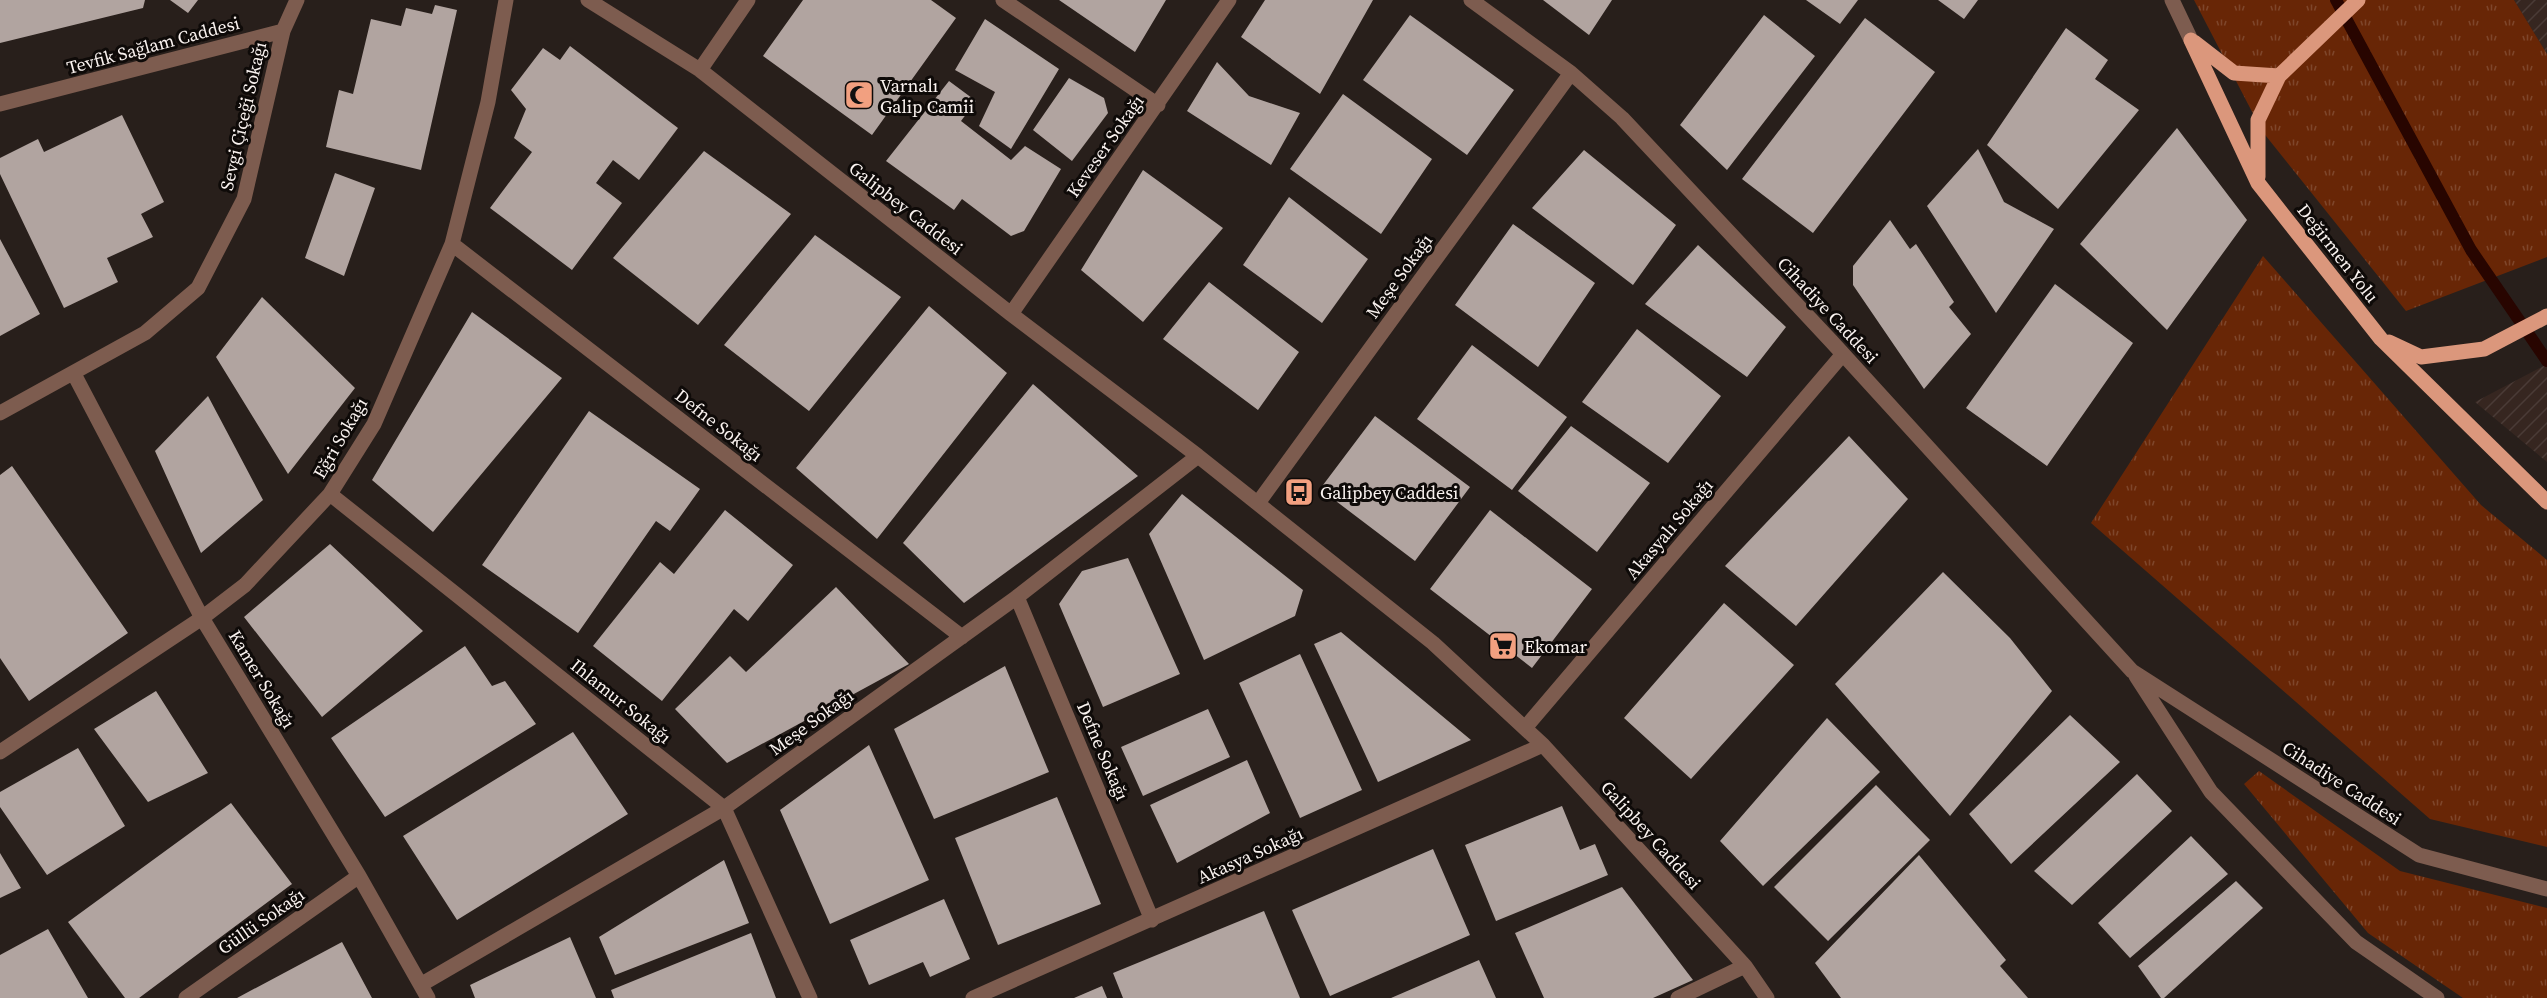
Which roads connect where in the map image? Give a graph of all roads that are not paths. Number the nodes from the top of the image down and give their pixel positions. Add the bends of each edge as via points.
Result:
1 (297, 0) edge
2 (506, 0) edge
3 (588, 0) edge
4 (748, 0) edge
5 (1003, 0) edge
6 (1229, 0) edge
7 (1471, 0) edge
8 (2172, 0) edge
9 (2358, 0) edge
10 (283, 31) junction
11 (2191, 40) junction
12 (700, 70) junction
13 (1571, 73) junction
14 (2279, 76) junction
15 (0, 104) edge
16 (1158, 105) junction
17 (2258, 183) junction
18 (452, 244) junction
19 (1011, 314) junction
20 (2547, 316) edge
21 (2380, 339) junction
22 (1843, 354) junction
23 (74, 374) junction
24 (0, 414) edge
25 (1198, 456) junction
26 (2532, 489) junction
27 (330, 494) junction
28 (2547, 495) edge
29 (2547, 502) edge
30 (1258, 503) junction
31 (1017, 597) junction
32 (202, 618) junction
33 (962, 637) junction
34 (2132, 671) junction
35 (1525, 729) junction
36 (1543, 745) junction
37 (0, 752) edge
38 (724, 808) junction
39 (359, 876) junction
40 (2547, 889) edge
41 (1152, 920) junction
42 (1745, 966) junction
43 (425, 991) edge
44 (186, 998) edge
45 (810, 998) edge
46 (973, 998) edge
47 (1678, 998) edge
48 (1767, 998) edge
49 (2437, 998) edge

1 - 10 street
2 - 18 street, Eğri Sokağı via 488,102
3 - 12 street, Galipbey Caddesi
4 - 12 street
5 - 16 street
6 - 16 street, Keveser Sokağı
7 - 13 street, Cihadiye Caddesi
8 - 11 street, Değirmen Yolu
9 - 14 main road
10 - 15 street, Tevfik Sağlam Caddesi
10 - 23 street, Sevgi Çiçeği Sokağı via 244,199 198,288 145,333
11 - 14 main road via 2234,73
11 - 17 main road, Değirmen Yolu
12 - 19 street, Galipbey Caddesi
13 - 22 street, Cihadiye Caddesi via 1622,118
13 - 30 street, Meşe Sokağı
14 - 17 main road via 2258,120
16 - 19 street, Keveser Sokağı
17 - 21 main road, Değirmen Yolu
18 - 27 street, Eğri Sokağı via 374,424
18 - 33 street, Defne Sokağı
19 - 25 street, Galipbey Caddesi
20 - 21 main road via 2484,349 2421,357
21 - 26 main road, Değirmen Yolu
22 - 34 street, Cihadiye Caddesi
22 - 35 street, Akasyalı Sokağı
23 - 24 street, Sevgi Çiçeği Sokağı
23 - 32 street, Kamer Sokağı
25 - 30 street, Galipbey Caddesi
25 - 31 street, Meşe Sokağı
26 - 28 main road
26 - 29 main road, Değirmen Yolu
27 - 32 street, Eğri Sokağı via 244,585
27 - 38 street, Ihlamur Sokağı
30 - 35 street, Galipbey Caddesi via 1433,643
31 - 33 street, Meşe Sokağı
31 - 41 street, Defne Sokağı
32 - 37 street, Eğri Sokağı
32 - 39 street, Kamer Sokağı
33 - 38 street, Meşe Sokağı
34 - 40 street, Cihadiye Caddesi via 2419,855
34 - 49 street, Cihadiye Caddesi via 2211,792 2356,942
35 - 36 street, Galipbey Caddesi
36 - 41 street, Akasya Sokağı
36 - 42 street, Galipbey Caddesi
38 - 43 street, Meşe Sokağı
38 - 45 street, Ihlamur Sokağı
39 - 43 street, Kamer Sokağı
39 - 44 street, Güllü Sokağı
41 - 46 street, Akasya Sokağı
42 - 47 street
42 - 48 street, Galipbey Caddesi

